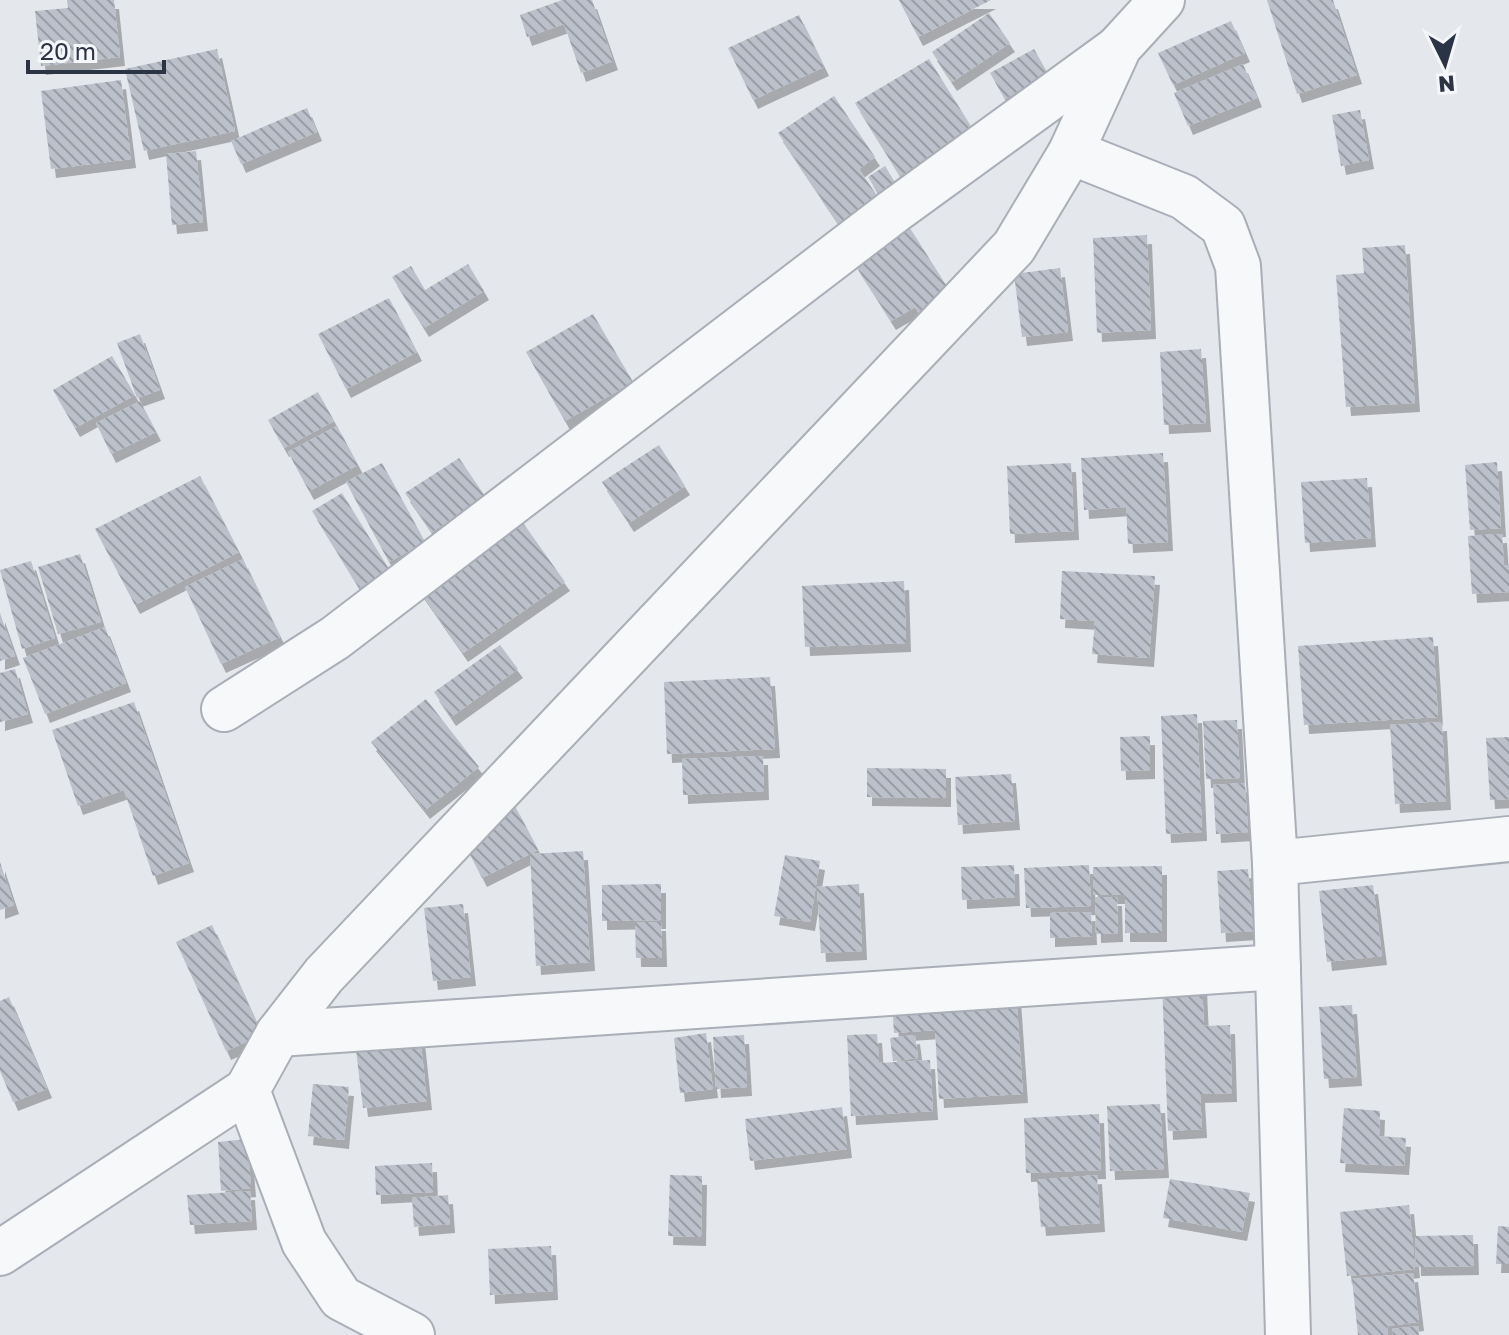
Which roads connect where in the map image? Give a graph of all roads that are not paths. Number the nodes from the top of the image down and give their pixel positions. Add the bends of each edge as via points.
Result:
1 (1162, 0) edge
2 (1119, 47) junction
3 (1071, 152) junction
4 (224, 709) dead end
5 (1509, 839) edge
6 (1275, 863) junction
7 (1278, 967) junction
8 (278, 1034) junction
9 (247, 1090) junction
10 (0, 1253) edge
11 (412, 1335) edge
12 (1288, 1335) edge

1 - 2 street
2 - 3 street
2 - 4 street via 894,211 335,638
3 - 6 street via 1184,197 1223,226 1238,266
3 - 8 street via 1014,247 324,975
5 - 6 street
6 - 7 street
7 - 8 street
7 - 12 street
8 - 9 street
9 - 10 street
9 - 11 street via 304,1242 341,1298

